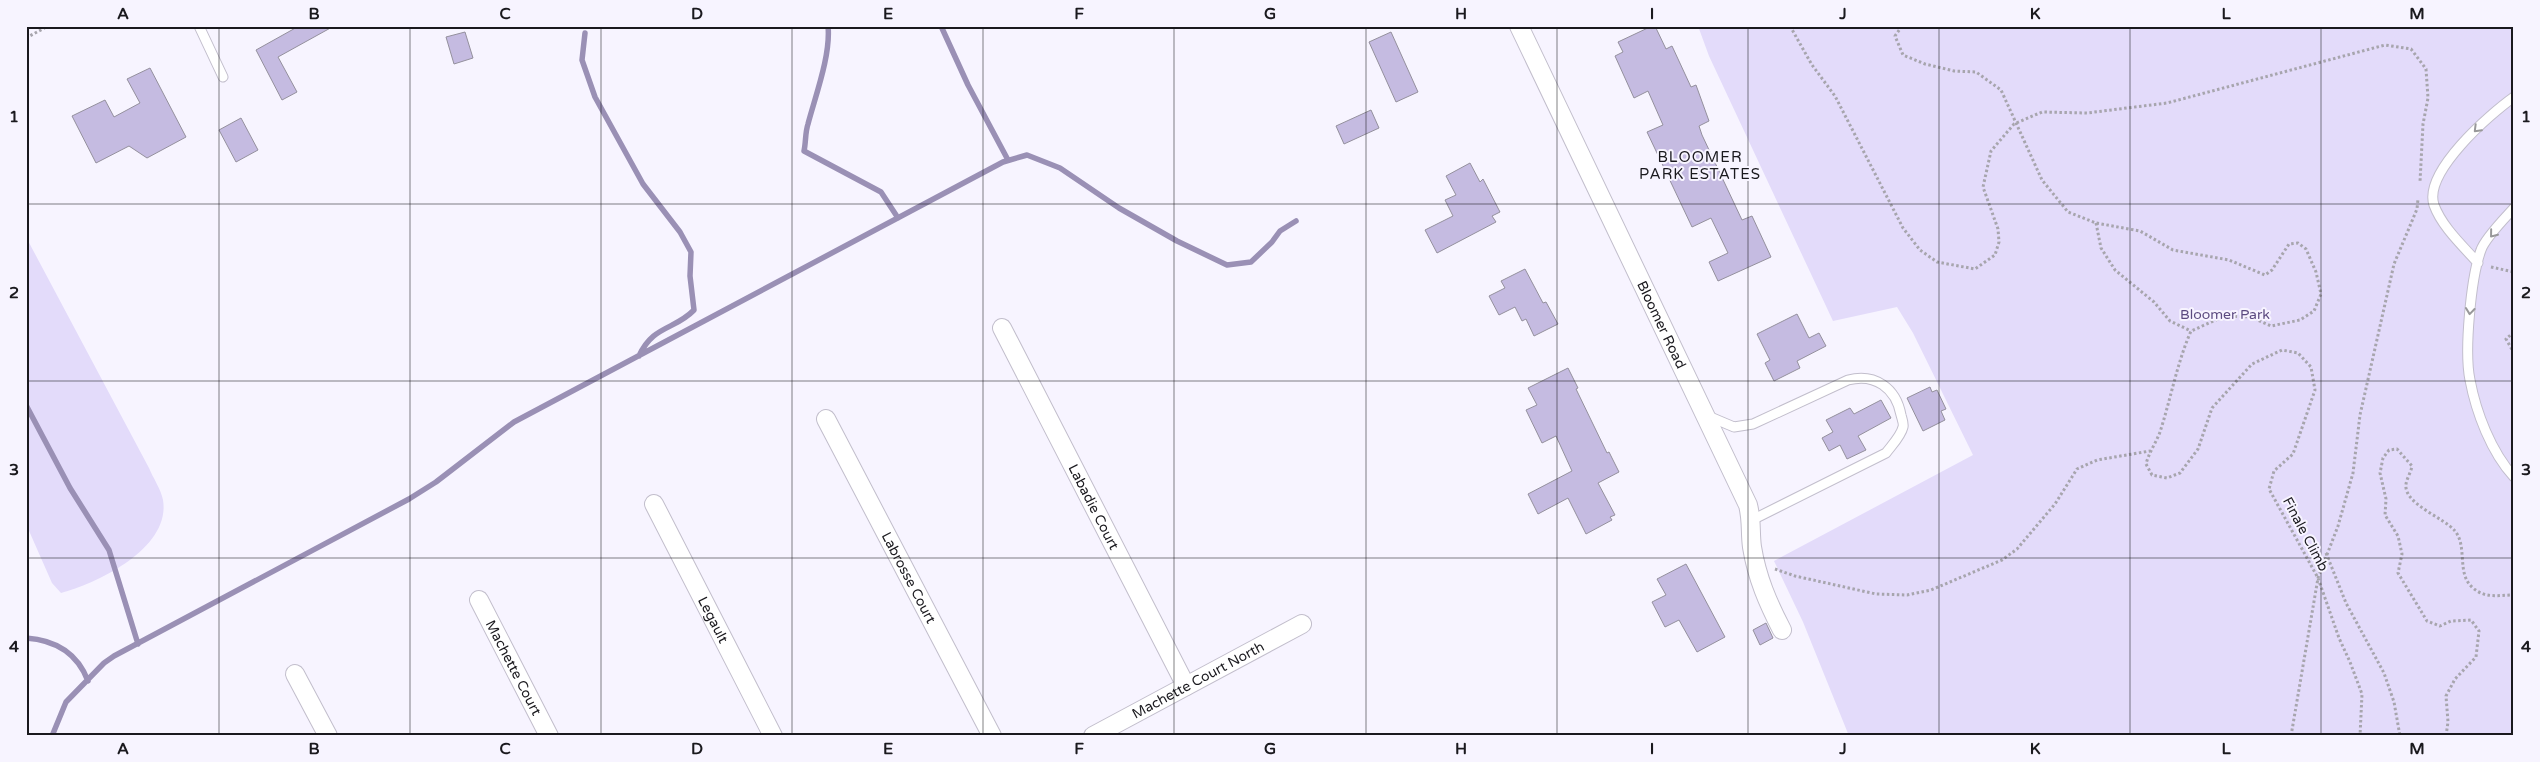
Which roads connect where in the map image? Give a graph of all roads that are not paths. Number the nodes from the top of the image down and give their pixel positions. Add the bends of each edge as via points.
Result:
1 (199, 26) edge
2 (1519, 26) edge
3 (223, 76) dead end
4 (2514, 97) edge
5 (2514, 208) edge
6 (2478, 263) junction
7 (1002, 328) dead end
8 (1706, 415) junction
9 (826, 420) dead end
10 (2514, 477) edge
11 (654, 504) dead end
12 (1752, 520) junction
13 (479, 600) dead end
14 (1302, 624) dead end
15 (1782, 630) dead end
16 (295, 674) dead end
17 (1186, 686) junction
18 (328, 736) edge
19 (549, 736) edge
20 (773, 736) edge
21 (992, 736) edge
22 (1093, 736) edge

1 - 3 lane
2 - 8 street, Bloomer Road
4 -> 6 lane via 2495,110 2438,175 2434,203 2454,238
5 -> 6 lane via 2481,248
6 -> 10 lane via 2469,313 2469,379 2483,423 2502,464
7 - 17 street, Labadie Court
8 - 12 street, Bloomer Road
8 - 12 lane via 1734,428 1753,424 1859,377 1887,386 1900,406 1903,426 1886,452
9 - 21 street, Labrosse Court
11 - 20 street, Legault
12 - 15 street, Bloomer Road via 1752,545 1765,597
13 - 19 street, Machette Court
14 - 17 street, Machette Court North
16 - 18 street
17 - 22 street, Machette Court North

